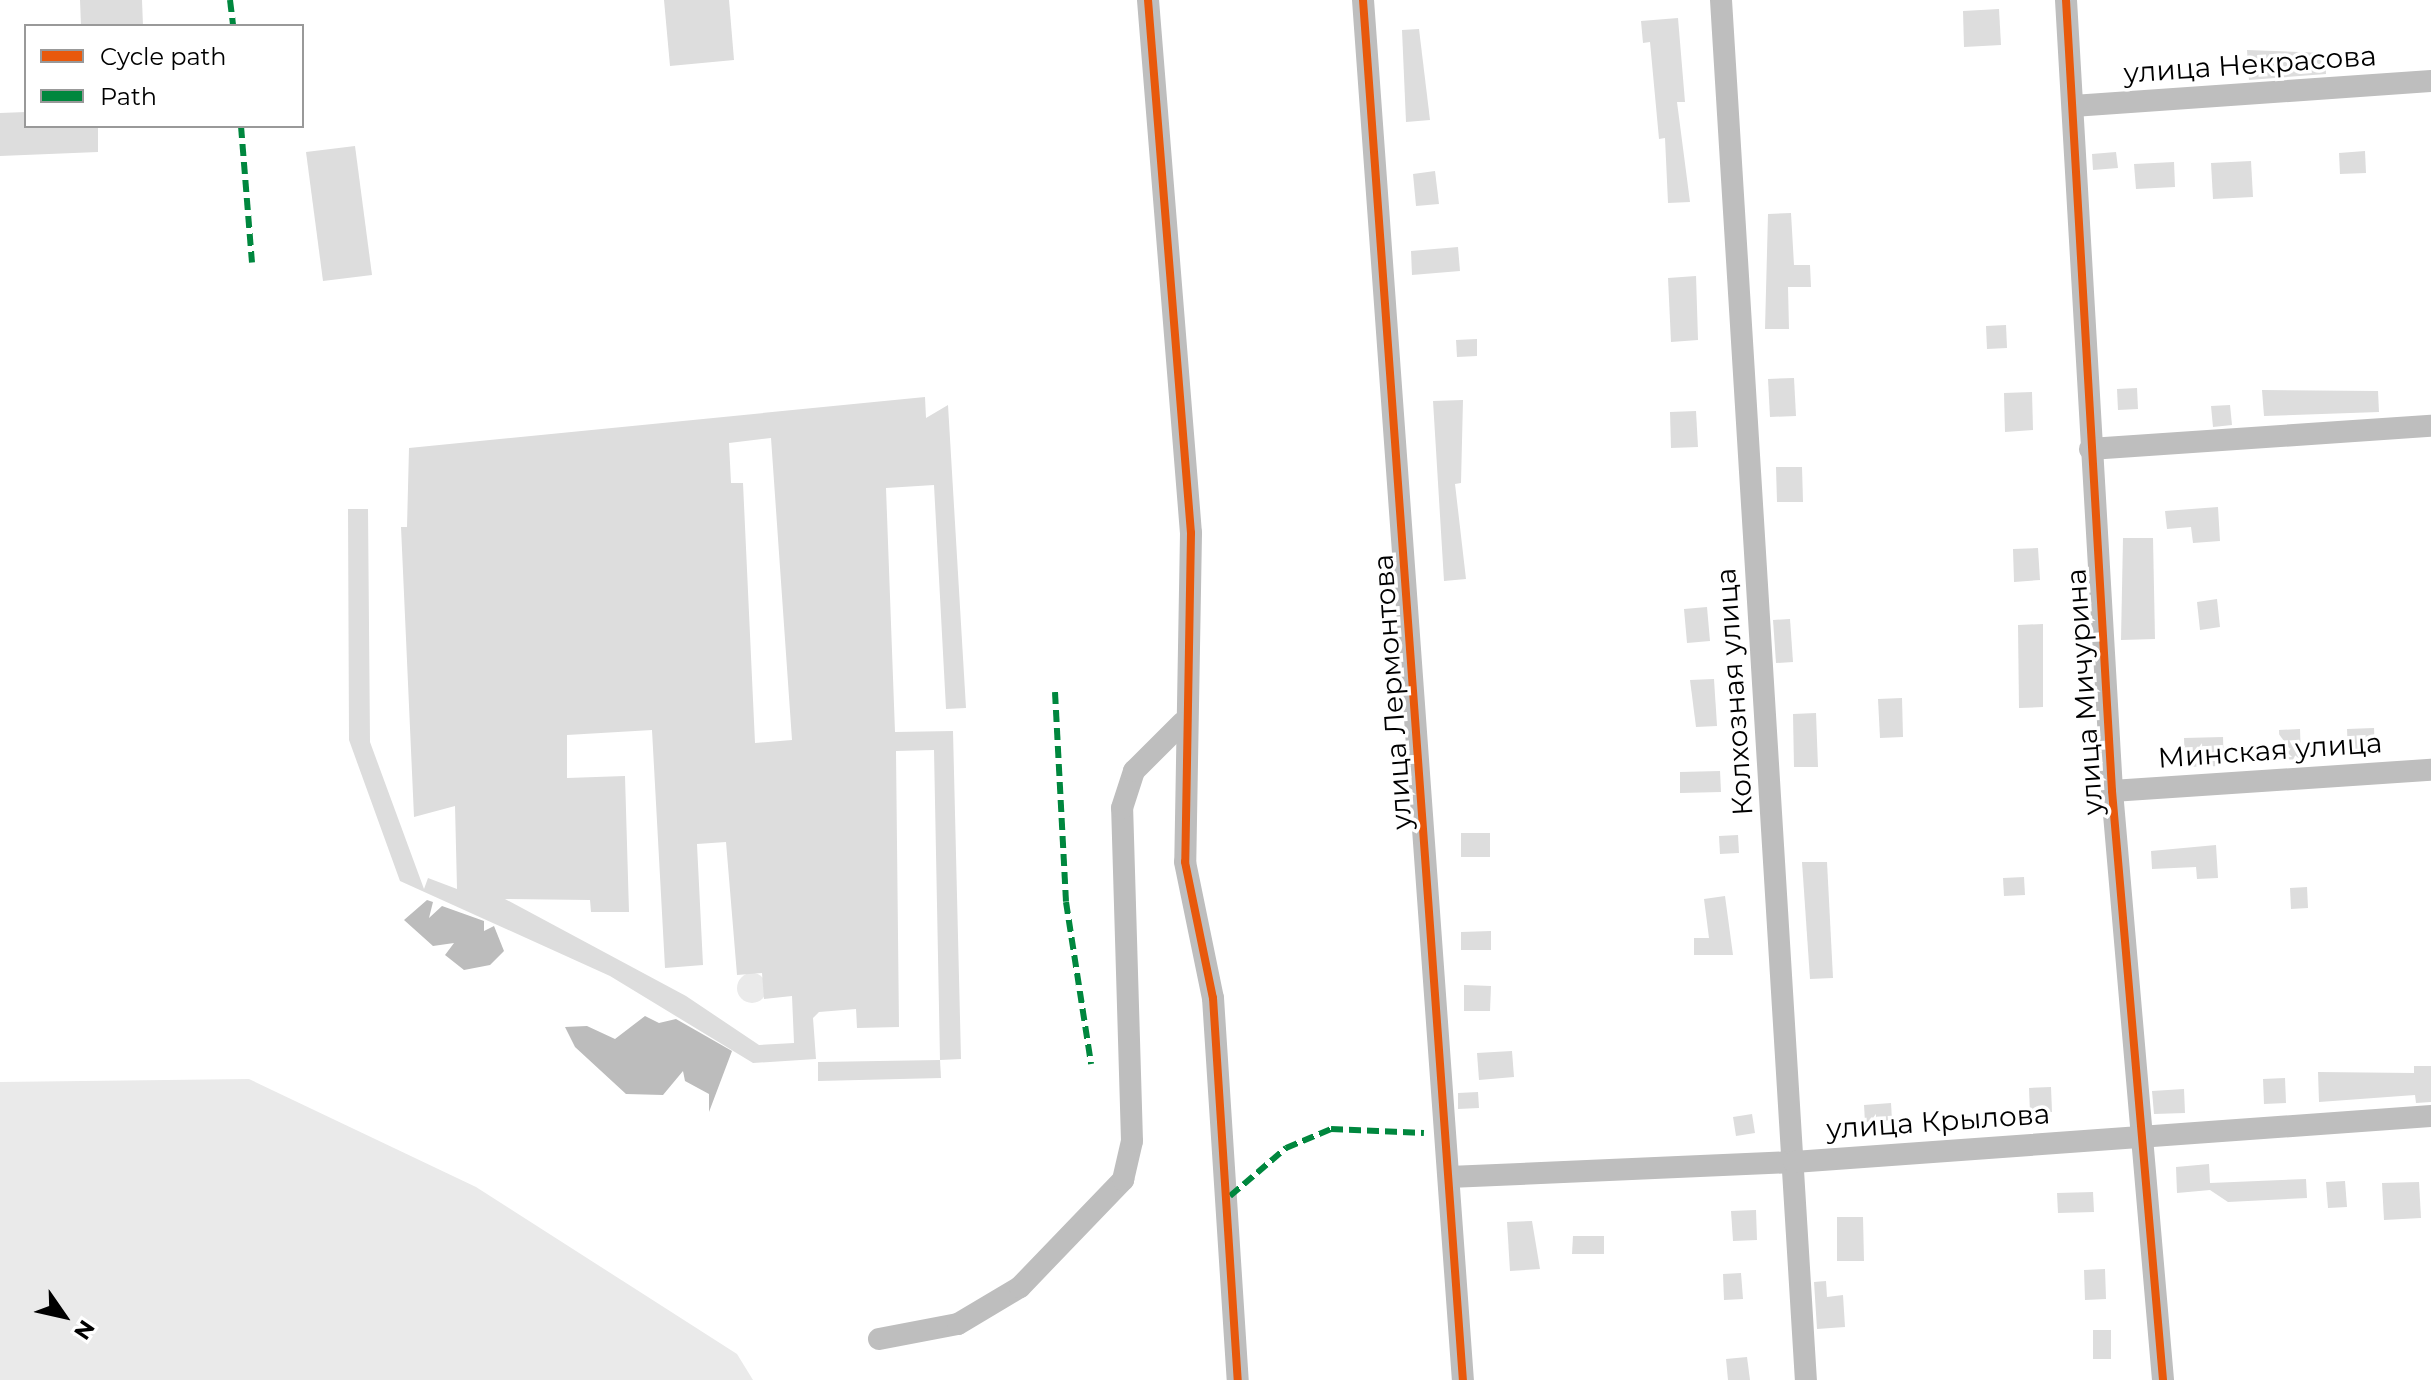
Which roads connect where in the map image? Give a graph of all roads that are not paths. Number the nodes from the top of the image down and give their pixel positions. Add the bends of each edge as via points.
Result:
1 (1148, 0) edge
2 (1363, 0) edge
3 (1721, 0) edge
4 (2066, 0) edge
5 (2431, 81) edge
6 (2073, 106) junction
7 (2431, 426) edge
8 (2090, 449) junction
9 (1182, 723) junction
10 (2431, 770) edge
11 (2112, 791) junction
12 (2431, 1116) edge
13 (2141, 1135) junction
14 (1794, 1162) junction
15 (1449, 1177) junction
16 (879, 1339) dead end
17 (1238, 1380) edge
18 (1463, 1380) edge
19 (1806, 1380) edge
20 (2163, 1380) edge

1 - 9 street via 1191,533
2 - 15 street, улица Лермонтова
3 - 14 street, Колхозная улица
4 - 6 street, улица Мичурина
5 - 6 street, улица Некрасова
6 - 8 street, улица Мичурина
7 - 8 street
8 - 11 street, улица Мичурина
9 - 16 street via 1134,771 1122,808 1132,1141 1123,1180 1020,1287 958,1324
9 - 17 street via 1185,862 1213,998
10 - 11 street, Минская улица
11 - 13 street, улица Мичурина
12 - 13 street, улица Крылова
13 - 14 street, улица Крылова
13 - 20 street, улица Мичурина
14 - 15 street, улица Крылова
14 - 19 street, Колхозная улица
15 - 18 street, улица Лермонтова

